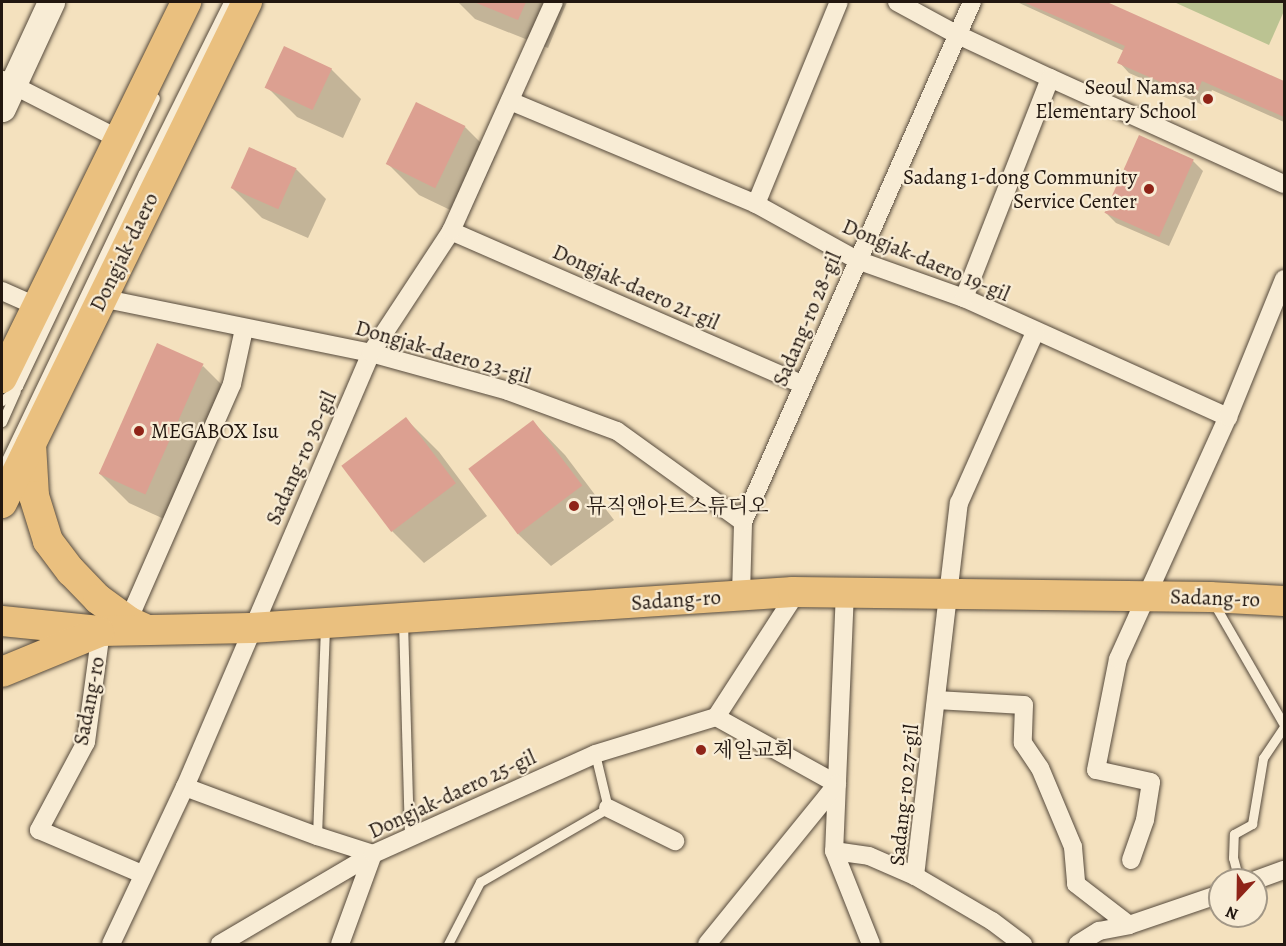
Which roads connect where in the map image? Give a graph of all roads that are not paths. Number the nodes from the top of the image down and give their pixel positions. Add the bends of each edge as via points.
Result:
1 (51, 2) edge
2 (186, 2) edge
3 (228, 2) edge
4 (247, 2) edge
5 (554, 2) edge
6 (839, 2) edge
7 (897, 2) edge
8 (972, 2) edge
9 (956, 34) junction
10 (1050, 78) junction
11 (7, 82) edge
12 (161, 87) dead end
13 (510, 100) junction
14 (2, 108) edge
15 (117, 138) junction
16 (1284, 184) edge
17 (756, 204) junction
18 (451, 231) junction
19 (856, 260) junction
20 (1284, 279) edge
21 (2, 291) edge
22 (101, 298) junction
23 (964, 298) junction
24 (36, 306) junction
25 (244, 328) junction
26 (1035, 332) junction
27 (371, 353) junction
28 (10, 382) edge
29 (803, 385) junction
30 (2, 401) edge
31 (1228, 417) junction
32 (2, 422) edge
33 (31, 442) junction
34 (2, 468) edge
35 (2, 503) edge
36 (743, 522) junction
37 (845, 591) junction
38 (797, 592) junction
39 (949, 594) junction
40 (741, 595) junction
41 (1146, 596) junction
42 (1210, 597) junction
43 (1284, 601) edge
44 (403, 618) junction
45 (2, 621) edge
46 (325, 623) junction
47 (126, 627) junction
48 (251, 628) junction
49 (2, 672) edge
50 (936, 700) junction
51 (716, 717) junction
52 (1284, 726) edge
53 (595, 754) junction
54 (837, 784) junction
55 (185, 787) junction
56 (608, 808) junction
57 (317, 836) junction
58 (409, 838) junction
59 (675, 841) dead end
60 (834, 851) junction
61 (373, 854) junction
62 (1131, 860) dead end
63 (1236, 868) edge
64 (1284, 870) edge
65 (142, 874) junction
66 (915, 876) junction
67 (1268, 876) edge
68 (1208, 898) edge
69 (1129, 925) junction
70 (111, 945) edge
71 (220, 945) edge
72 (340, 945) edge
73 (448, 945) edge
74 (707, 945) edge
75 (871, 945) edge
76 (1023, 945) edge
77 (1078, 945) edge

1 - 11 street
2 - 15 main road
3 - 34 lane, Dongjak-daero
4 - 22 main road, Dongjak-daero
5 - 13 street, Sadang-ro 30-gil
6 - 17 street
7 - 9 street
8 - 9 street, Sadang-ro 28-gil
9 - 10 street
9 - 19 street, Sadang-ro 28-gil
10 - 16 street
10 - 23 street
11 - 14 street
11 - 15 street
12 - 28 lane
13 - 17 street, Dongjak-daero 19-gil
13 - 18 street, Sadang-ro 30-gil
15 - 24 main road
17 - 19 street, Dongjak-daero 19-gil
18 - 27 street, Sadang-ro 30-gil
18 - 29 street, Dongjak-daero 21-gil
19 - 23 street, Dongjak-daero 19-gil
19 - 29 street, Sadang-ro 28-gil
20 - 31 street
21 - 24 street
22 - 25 street, Dongjak-daero 23-gil
22 - 33 main road, Dongjak-daero
23 - 26 street, Dongjak-daero 19-gil
24 - 28 main road
25 - 27 street, Dongjak-daero 23-gil
25 - 47 street via 232,384
26 - 31 street, Dongjak-daero 19-gil
26 - 39 street via 960,503
27 - 36 street, Dongjak-daero 23-gil via 508,391 617,431
27 - 48 street, Sadang-ro 30-gil
28 - 30 lane
28 - 32 lane
29 - 36 street, Sadang-ro 28-gil
31 - 41 street
33 - 35 main road, Dongjak-daero
33 - 47 main road via 34,496 48,541 71,571
36 - 40 street, Sadang-ro 28-gil
37 - 38 main road, Sadang-ro
37 - 39 main road, Sadang-ro
37 - 54 street
38 - 40 main road, Sadang-ro
38 - 51 street
39 - 41 main road, Sadang-ro
39 - 50 street, Sadang-ro 27-gil
40 - 44 main road, Sadang-ro
41 - 42 main road, Sadang-ro
41 - 62 street, Sadang-ro via 1118,659 1096,770 1151,782 1145,820
42 - 43 main road, Sadang-ro
42 - 52 lane
44 - 46 main road, Sadang-ro
44 - 58 lane
45 - 47 main road, Sadang-ro
46 - 48 main road, Sadang-ro
46 - 57 lane
47 - 48 main road, Sadang-ro
47 - 49 main road
47 - 65 street, Sadang-ro via 86,742 39,830
48 - 55 street, Sadang-ro 30-gil
50 - 66 street, Sadang-ro 27-gil
50 - 69 street via 1024,705 1023,743 1040,768 1073,847 1076,884
51 - 53 street, Dongjak-daero 25-gil
51 - 54 street
52 - 63 lane via 1263,758 1252,824 1234,834
53 - 56 lane
53 - 58 street, Dongjak-daero 25-gil
54 - 60 street
54 - 74 street
55 - 57 street
55 - 65 street, Sadang-ro 30-gil
56 - 59 street
56 - 73 lane via 480,882
57 - 61 street
58 - 61 street, Dongjak-daero 25-gil
60 - 66 street via 868,856
60 - 75 street
61 - 71 street, Dongjak-daero 25-gil
61 - 72 street
64 - 67 street
65 - 70 street, Sadang-ro 30-gil
66 - 76 street, Sadang-ro 27-gil via 992,921
68 - 69 street
69 - 77 street via 1099,931

